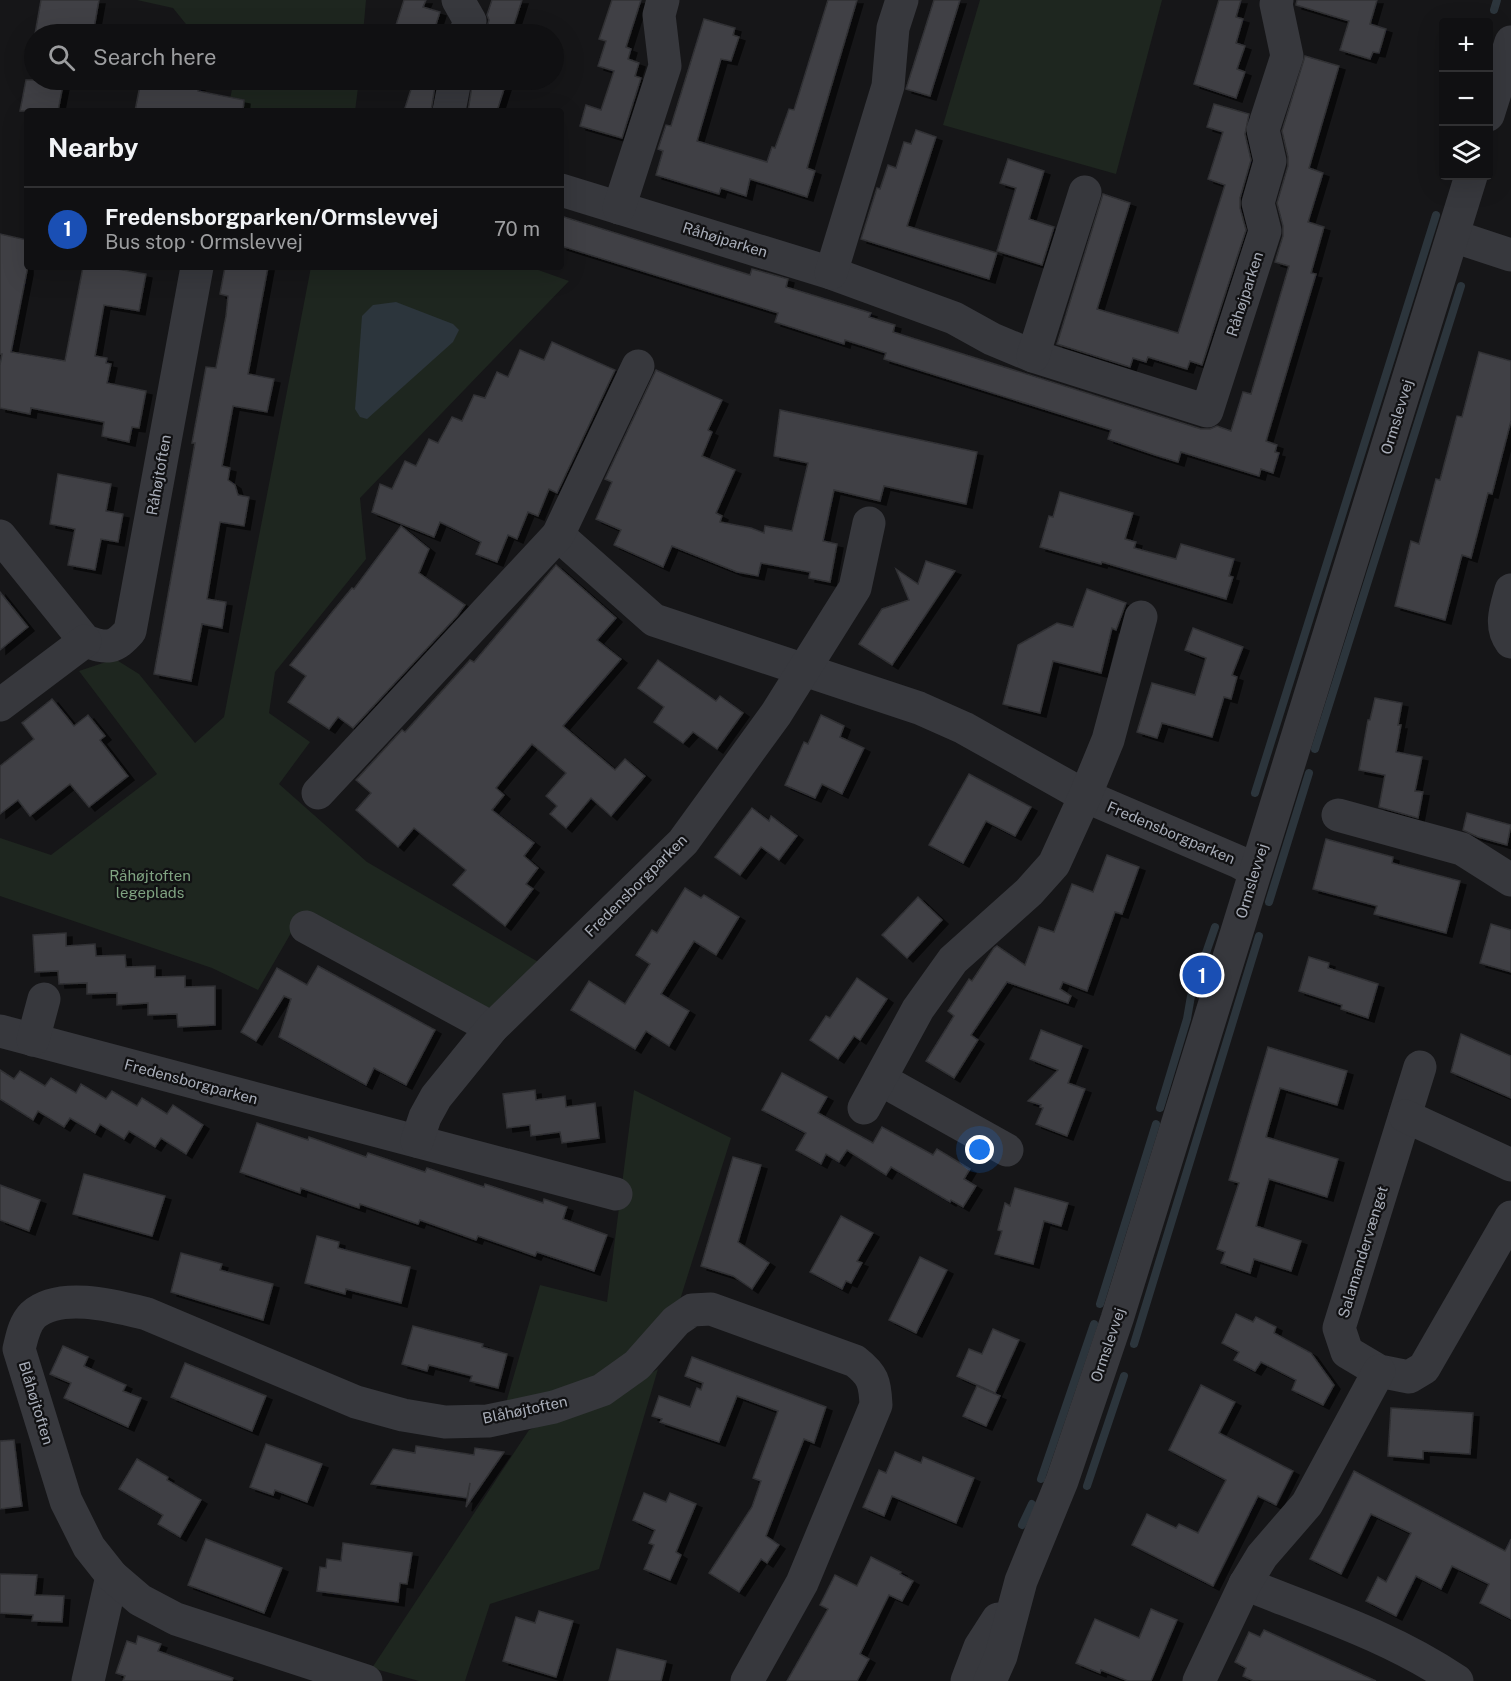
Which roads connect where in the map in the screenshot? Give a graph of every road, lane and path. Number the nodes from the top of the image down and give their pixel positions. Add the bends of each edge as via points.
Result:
1 (458, 0) edge
2 (663, 0) edge
3 (902, 0) edge
4 (1277, 0) edge
5 (469, 24) edge
6 (1511, 42) edge
7 (453, 90) edge
8 (1493, 99) edge
9 (450, 108) edge
10 (1470, 180) edge
11 (564, 191) edge
12 (1085, 192) dead end
13 (620, 208) junction
14 (1453, 236) junction
15 (1511, 255) edge
16 (196, 270) edge
17 (831, 273) junction
18 (1033, 356) junction
19 (638, 366) dead end
20 (869, 523) dead end
21 (0, 536) edge
22 (558, 536) junction
23 (1511, 590) edge
24 (1141, 617) dead end
25 (85, 641) junction
26 (1511, 642) edge
27 (803, 669) junction
28 (0, 705) edge
29 (318, 793) dead end
30 (1085, 796) junction
31 (1338, 814) dead end
32 (1255, 871) junction
33 (1511, 880) edge
34 (306, 927) dead end
35 (44, 999) dead end
36 (492, 1028) junction
37 (0, 1031) edge
38 (33, 1040) junction
39 (1420, 1066) dead end
40 (880, 1079) junction
41 (864, 1108) dead end
42 (1405, 1116) junction
43 (417, 1142) junction
44 (1007, 1150) dead end
45 (1511, 1165) edge
46 (616, 1194) dead end
47 (1511, 1217) edge
48 (1379, 1371) junction
49 (112, 1576) junction
50 (1021, 1581) junction
51 (1245, 1584) junction
52 (88, 1681) edge
53 (366, 1681) edge
54 (747, 1681) edge
55 (967, 1681) edge
56 (990, 1681) edge
57 (1199, 1681) edge
58 (1457, 1681) edge

1 - 5 street
2 - 13 street via 659,15 666,66
3 - 17 street via 893,28 888,86
4 - 18 street, Råhøjparken via 1287,56 1263,130 1269,161 1258,203 1265,231 1207,411
6 - 8 street
7 - 9 street
10 - 14 street, Ormslevvej
11 - 13 street, Råhøjparken
12 - 18 street
13 - 17 street, Råhøjparken
14 - 15 street
14 - 32 street, Ormslevvej
16 - 25 street, Råhøjtoften via 130,631 119,643 104,647
17 - 18 street, Råhøjparken via 954,318
19 - 22 street
20 - 27 street, Fredensborgparken via 855,588
21 - 25 street
22 - 27 street, Fredensborgparken via 654,620
22 - 29 street
23 - 26 street via 1504,619 1505,634
24 - 30 street via 1108,740
25 - 28 street
27 - 30 street, Fredensborgparken via 919,708 964,728
27 - 36 street, Fredensborgparken via 776,714 683,842
30 - 32 street, Fredensborgparken
30 - 40 street via 1054,864 954,960 918,1009
31 - 33 street via 1462,849
32 - 50 street, Ormslevvej via 1118,1319 1062,1481
34 - 36 street
35 - 38 street
36 - 43 street, Fredensborgparken via 436,1097
37 - 38 street, Fredensborgparken
38 - 43 street, Fredensborgparken
39 - 42 street, Salamandervænget
40 - 41 street
40 - 44 street
42 - 45 street
42 - 48 street, Salamandervænget via 1339,1328 1347,1353
43 - 46 street, Fredensborgparken
47 - 48 street, Salamandervænget via 1424,1368 1409,1377
48 - 51 street via 1307,1504 1262,1556
49 - 52 street
49 - 53 street, Blåhøjtoften via 140,1600 176,1619
49 - 54 street, Blåhøjtoften via 88,1547 66,1502 20,1349 23,1330 32,1316 50,1304 83,1302 147,1314 356,1402 445,1422 488,1421 554,1407 602,1390 637,1365 676,1321 692,1310 711,1309 855,1361 869,1372 875,1386 876,1405 869,1426 802,1583
50 - 55 street, Ormslevvej via 980,1647
50 - 56 street, Ormslevvej via 1001,1656
51 - 57 street
51 - 58 street via 1368,1631

